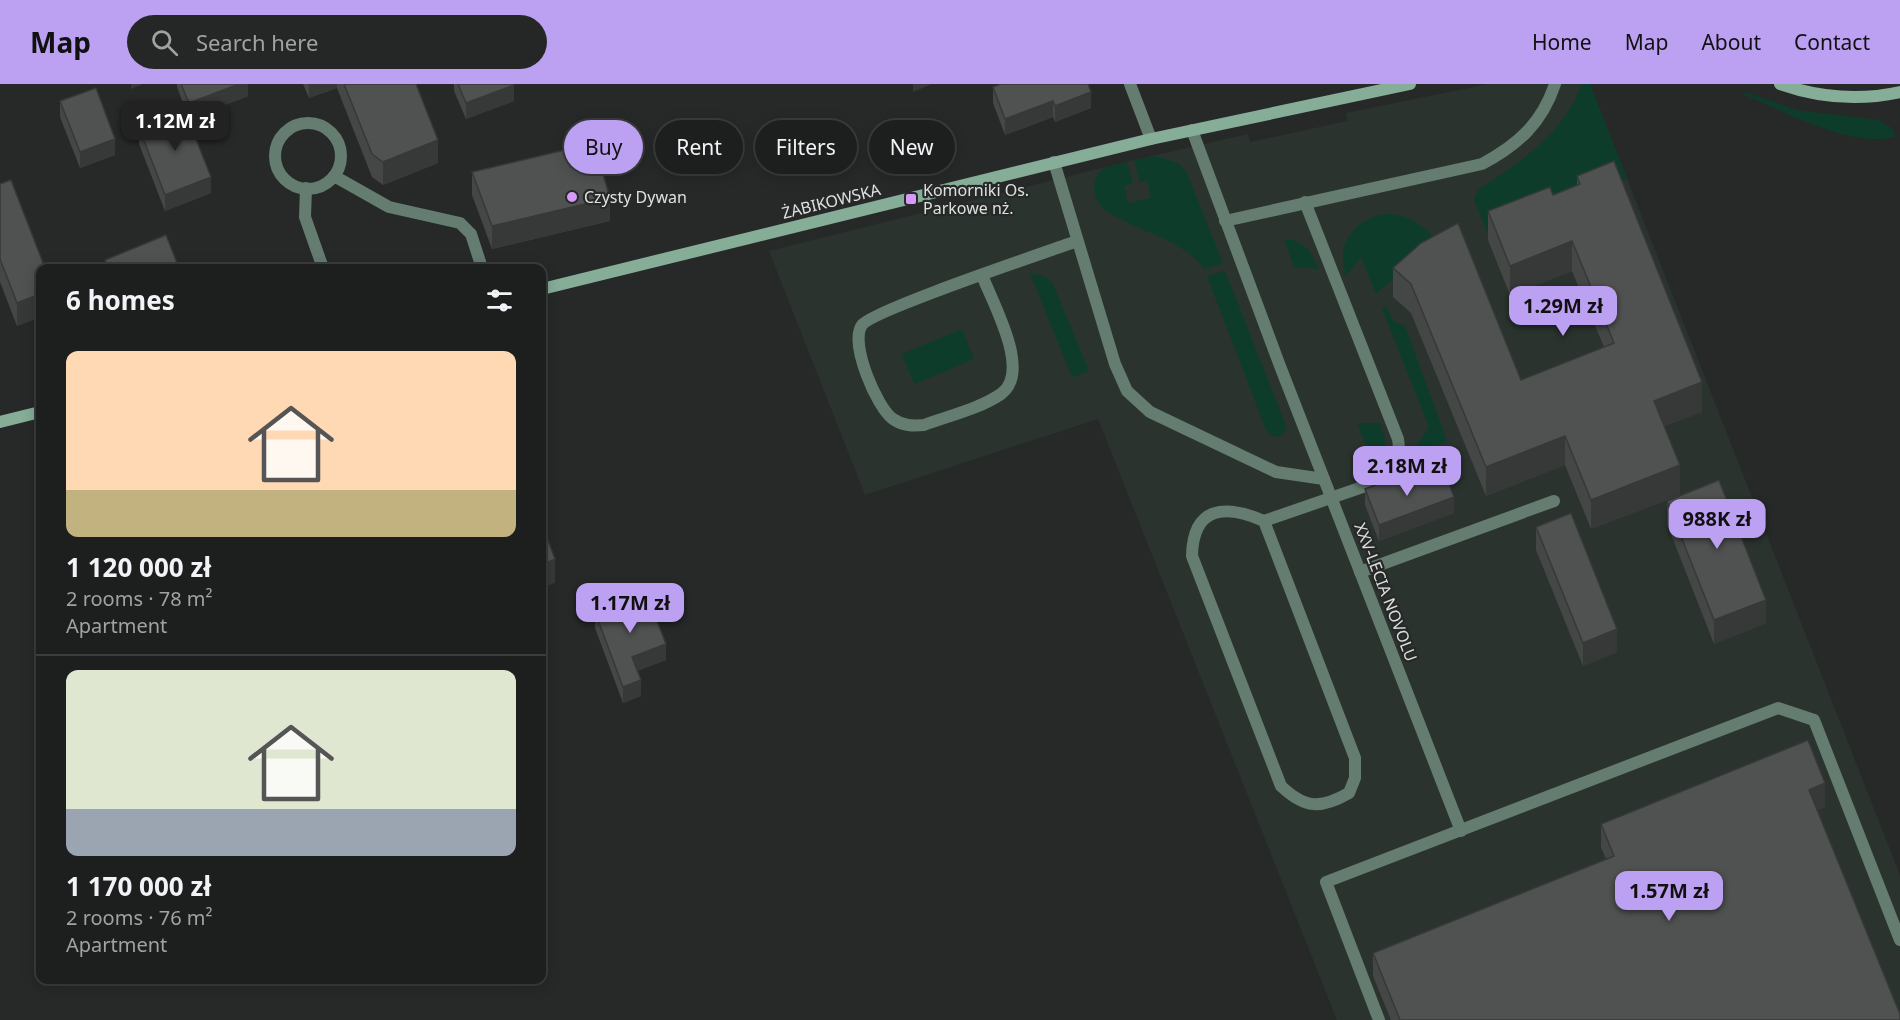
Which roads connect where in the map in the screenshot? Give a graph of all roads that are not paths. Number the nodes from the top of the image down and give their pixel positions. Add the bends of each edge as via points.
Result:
1 (1130, 84) edge
2 (1410, 84) edge
3 (1555, 84) edge
4 (1780, 84) edge
5 (1900, 92) edge
6 (1192, 130) junction
7 (1151, 139) junction
8 (1054, 162) junction
9 (334, 176) junction
10 (306, 188) junction
11 (1305, 202) junction
12 (1225, 221) junction
13 (1077, 241) junction
14 (322, 264) edge
15 (481, 264) edge
16 (982, 275) junction
17 (546, 288) edge
18 (36, 413) edge
19 (0, 422) edge
20 (1324, 479) junction
21 (1331, 499) junction
22 (1554, 501) dead end
23 (1264, 521) junction
24 (1360, 572) junction
25 (1461, 831) junction
26 (1900, 940) edge
27 (1379, 1020) edge

1 - 7 street
2 - 6 street, ŻABIKOWSKA
3 - 11 street via 1529,132 1482,164
4 - 5 street via 1828,96 1860,98
6 - 7 street, ŻABIKOWSKA
6 - 12 street, XXV-LECIA NOVOLU
7 - 8 street, ŻABIKOWSKA
8 - 13 street
8 - 17 street, ŻABIKOWSKA
9 - 10 street via 317,187
9 - 10 street via 341,157 335,136 319,124 297,125 280,138 276,160 286,180
9 - 15 street via 389,207 460,223 471,234
10 - 14 street via 305,217
11 - 12 street
11 - 21 street via 1399,447 1398,460 1388,477
12 - 20 street, XXV-LECIA NOVOLU
13 - 16 street
13 - 20 street via 1118,371 1137,402 1170,423 1276,472
16 - 16 street via 862,324 857,339 860,356 880,405 894,420 924,425 993,398 1009,387 1013,358
18 - 19 street
20 - 21 street, XXV-LECIA NOVOLU
21 - 23 street
21 - 24 street, XXV-LECIA NOVOLU
22 - 24 street
23 - 23 street via 1355,758 1355,778 1349,794 1333,803 1312,805 1296,800 1281,786 1192,556 1192,536 1205,519 1221,510 1240,510
24 - 25 street, XXV-LECIA NOVOLU
25 - 26 street via 1778,708 1814,720
25 - 27 street via 1326,882

